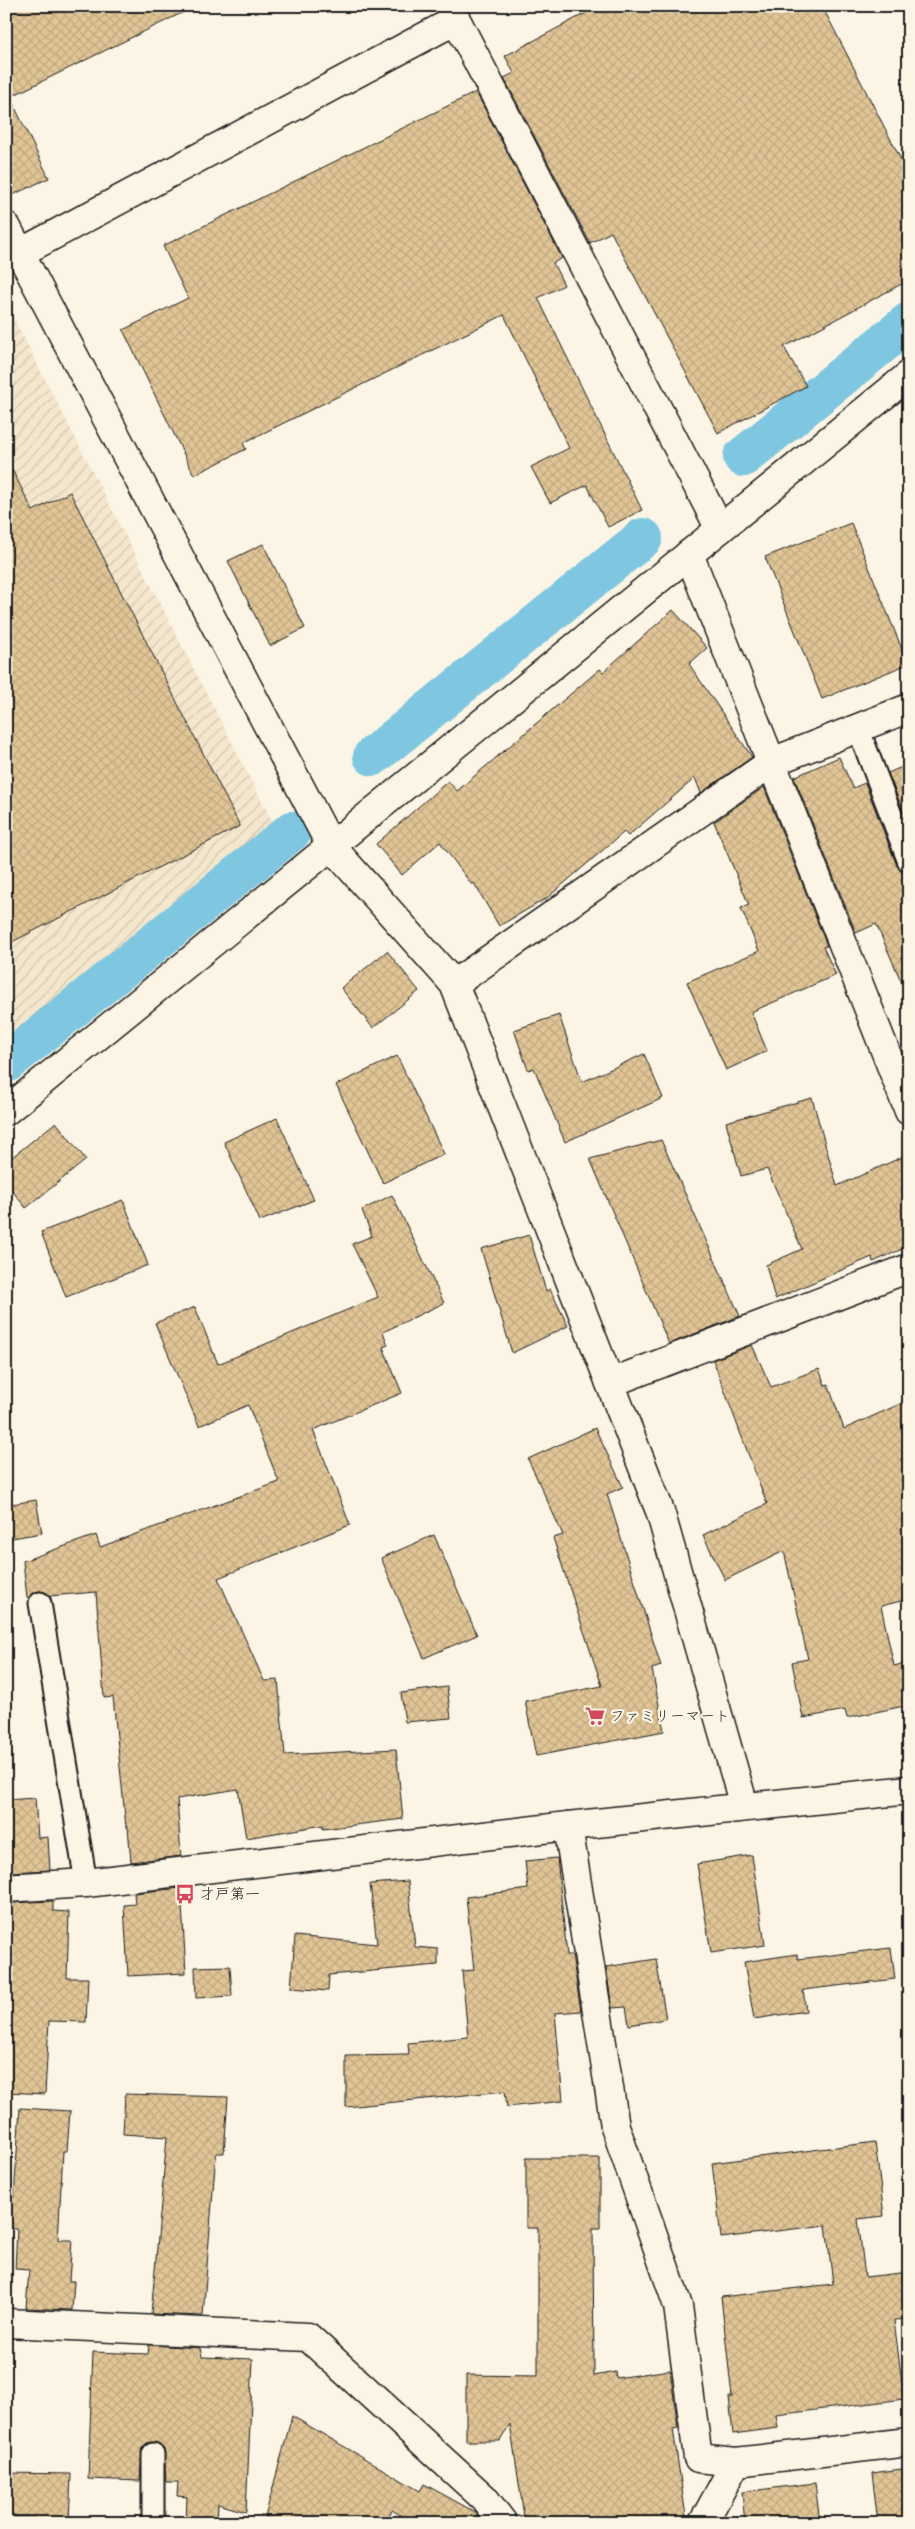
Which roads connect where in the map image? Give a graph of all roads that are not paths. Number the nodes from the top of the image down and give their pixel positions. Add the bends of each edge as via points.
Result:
1 (452, 13) edge
2 (6, 226) edge
3 (20, 253) junction
4 (909, 374) edge
5 (720, 528) junction
6 (689, 554) junction
7 (909, 708) edge
8 (858, 728) junction
9 (772, 762) junction
10 (331, 846) junction
11 (909, 862) edge
12 (454, 984) junction
13 (901, 1064) edge
14 (6, 1112) edge
15 (909, 1112) edge
16 (909, 1268) edge
17 (610, 1382) junction
18 (40, 1603) dead end
19 (909, 1790) edge
20 (744, 1806) junction
21 (568, 1826) junction
22 (86, 1883) junction
23 (6, 1888) edge
24 (6, 2323) edge
25 (909, 2442) edge
26 (153, 2454) dead end
27 (736, 2462) junction
28 (154, 2523) edge
29 (503, 2523) edge
30 (704, 2523) edge

1 - 3 street
1 - 5 street
2 - 3 street
3 - 10 street
4 - 5 street
5 - 6 street
6 - 9 street
6 - 10 street
7 - 8 street
8 - 9 street
8 - 11 lane
9 - 12 street
9 - 13 street
10 - 12 street
10 - 14 street
12 - 17 street
13 - 15 street
16 - 17 street
17 - 20 street via 660,1511
18 - 22 lane
19 - 20 street
20 - 21 street
21 - 22 street
21 - 27 street via 615,2126 678,2306 698,2458
22 - 23 street
24 - 29 street via 308,2337 484,2498
25 - 27 street
26 - 28 lane
27 - 30 street

